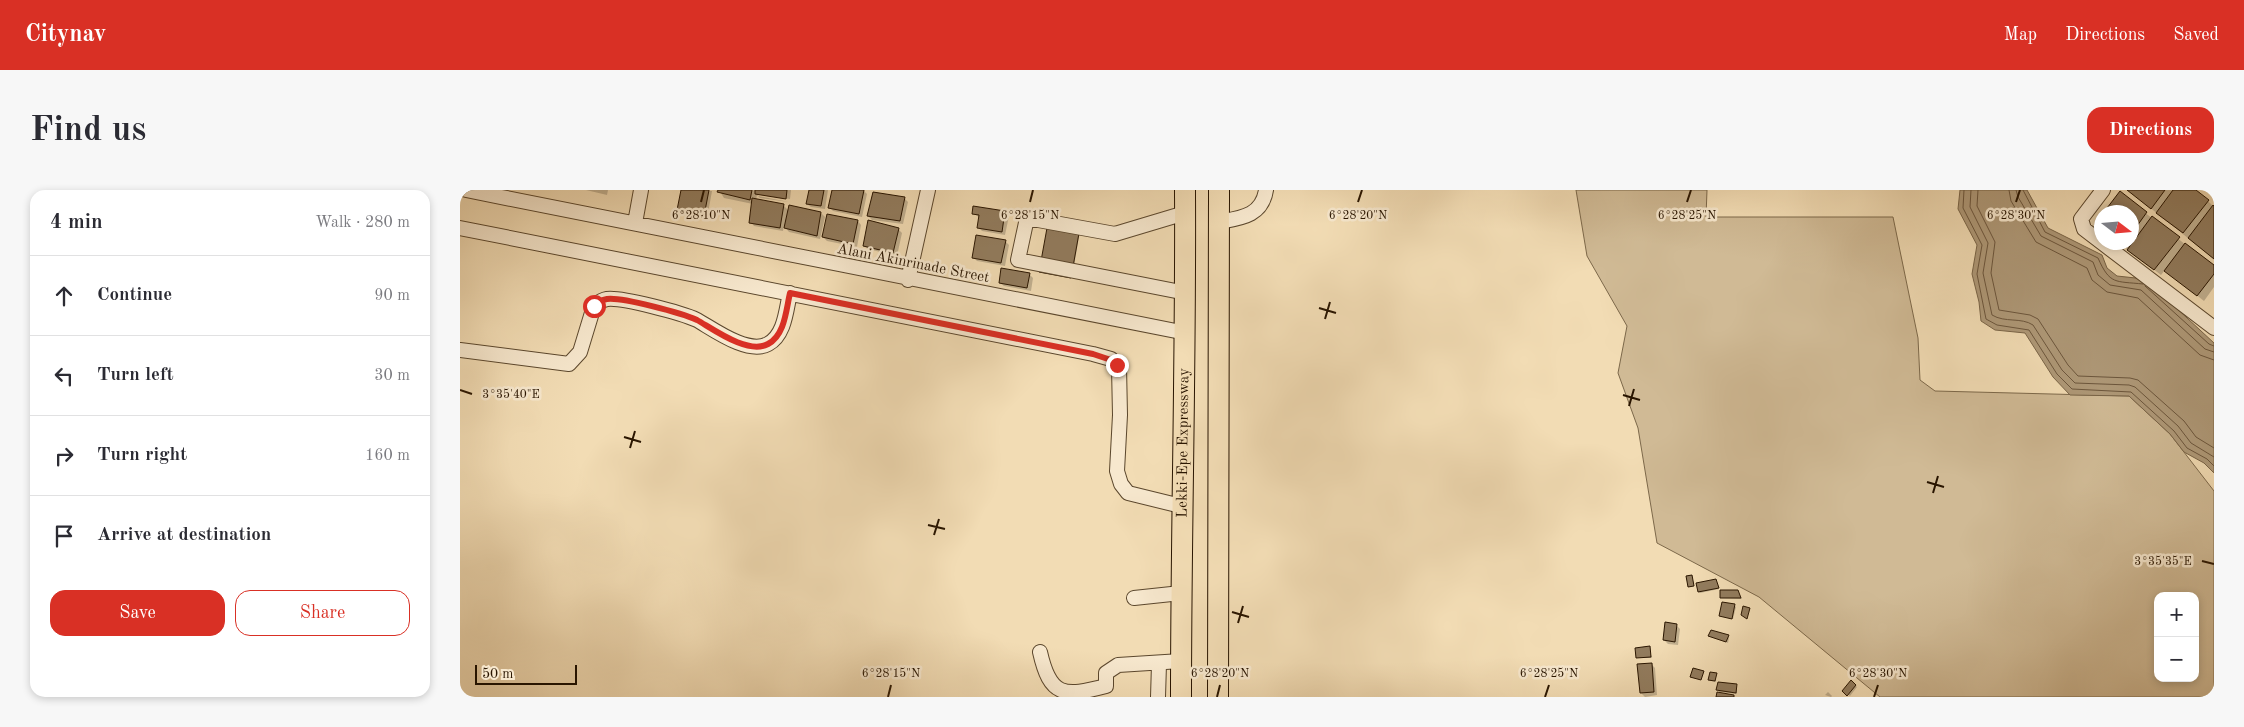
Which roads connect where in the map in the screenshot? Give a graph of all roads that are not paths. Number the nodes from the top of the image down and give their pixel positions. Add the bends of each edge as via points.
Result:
1 (466, 190) edge
2 (641, 190) edge
3 (928, 190) edge
4 (1185, 190) edge
5 (1220, 190) edge
6 (1266, 190) edge
7 (2103, 190) edge
8 (1185, 213) junction
9 (635, 222) junction
10 (1219, 222) junction
11 (460, 228) edge
12 (908, 280) junction
13 (790, 293) junction
14 (1186, 293) junction
15 (2214, 328) edge
16 (1186, 333) junction
17 (460, 350) edge
18 (1181, 506) junction
19 (1181, 593) junction
20 (1134, 598) dead end
21 (1040, 652) dead end
22 (1181, 661) junction
23 (1159, 664) junction
24 (1108, 692) edge
25 (1158, 697) edge
26 (1181, 697) edge
27 (1218, 697) edge

1 - 9 street, Alani Akinrinade Street
2 - 9 street
3 - 12 street
4 - 8 highway, Lekki-Epe Expressway
5 - 10 highway
6 - 10 street via 1256,212
7 - 15 street via 2080,219 2084,229
8 - 14 highway, Lekki-Epe Expressway
8 - 14 street via 1115,234 1027,218 1018,260
9 - 12 street, Alani Akinrinade Street
10 - 27 highway
11 - 13 street
12 - 16 street, Alani Akinrinade Street
13 - 17 street via 781,331 767,344 758,346 744,344 695,320 620,299 606,299 594,306 580,352 569,364
13 - 18 street via 1111,360 1120,368 1117,471 1121,484 1128,493
14 - 16 highway, Lekki-Epe Expressway
16 - 18 highway, Lekki-Epe Expressway
18 - 19 highway, Lekki-Epe Expressway
19 - 20 street
19 - 22 highway, Lekki-Epe Expressway
21 - 24 street via 1044,674 1058,691 1077,694
22 - 23 street
22 - 26 highway, Lekki-Epe Expressway
23 - 24 street via 1112,667 1106,673
23 - 25 street

